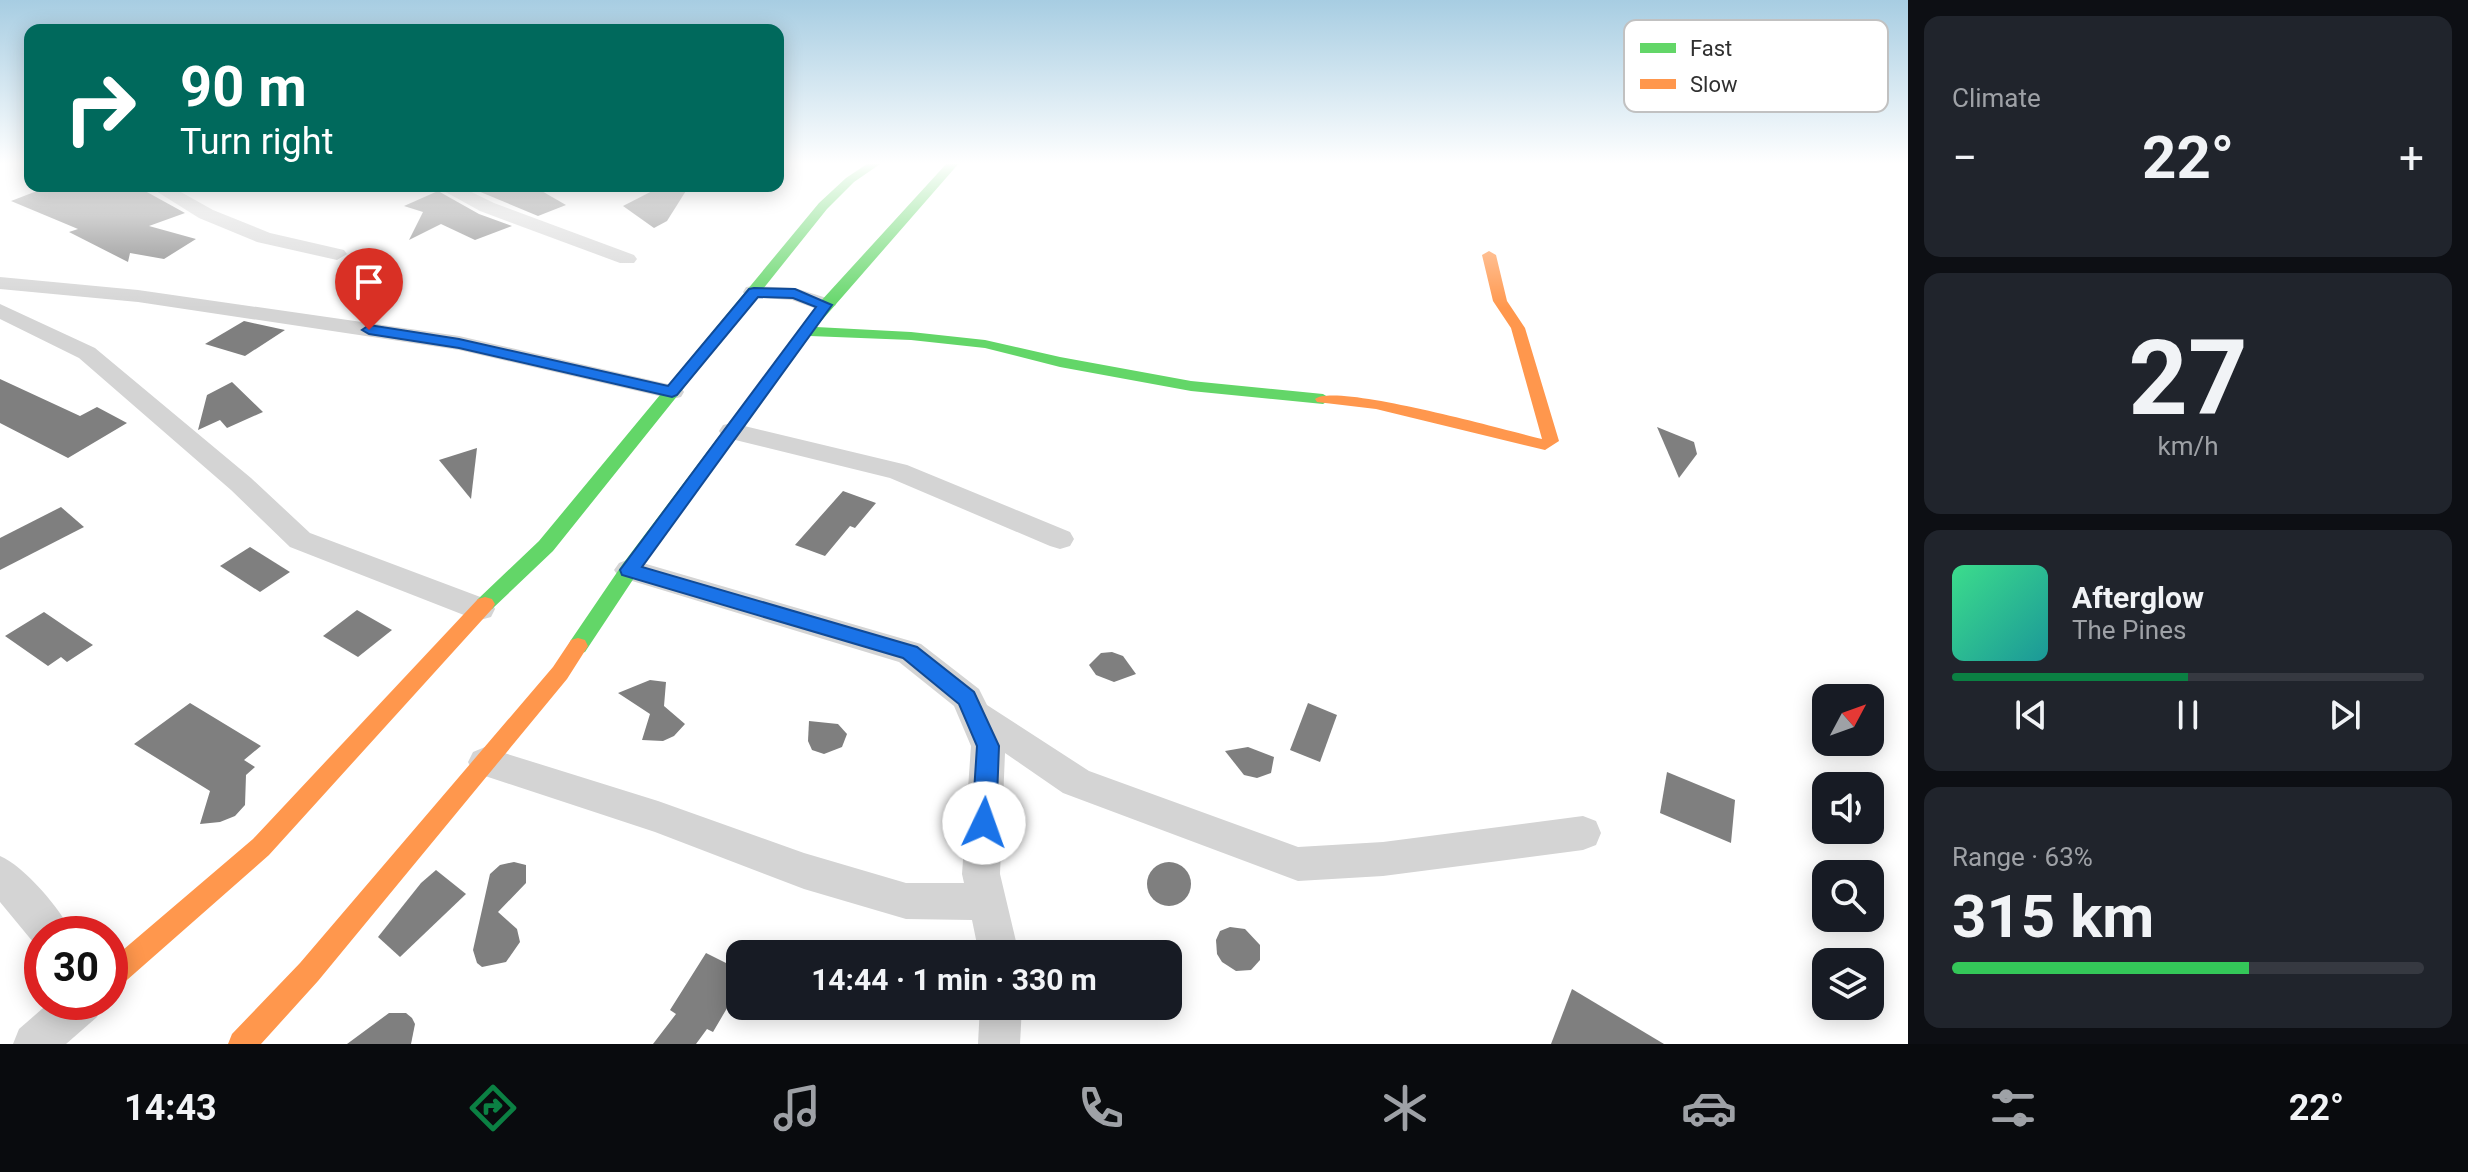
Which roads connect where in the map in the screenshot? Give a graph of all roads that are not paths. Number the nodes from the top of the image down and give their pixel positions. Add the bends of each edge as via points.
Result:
1 (200, 211) edge
2 (497, 211) edge
3 (819, 211) edge
4 (910, 211) edge
5 (337, 254) dead end
6 (1489, 255) dead end
7 (627, 259) dead end
8 (0, 283) edge
9 (754, 292) junction
10 (825, 305) junction
11 (0, 311) edge
12 (806, 331) junction
13 (672, 392) junction
14 (732, 431) junction
15 (1060, 539) dead end
16 (629, 570) junction
17 (480, 609) junction
18 (974, 714) junction
19 (485, 762) junction
20 (1583, 833) dead end
21 (0, 874) edge
22 (988, 902) junction
23 (36, 916) edge
24 (996, 940) edge
25 (128, 962) edge
26 (61, 1020) edge
27 (1000, 1020) edge
28 (34, 1044) edge
29 (242, 1044) edge
30 (999, 1044) edge

1 - 5 street via 264,238
2 - 7 street
3 - 9 street
4 - 10 street
6 - 12 street via 1500,301 1518,328 1545,414 1551,441 1545,445 1376,404 1191,386 985,344
8 - 13 street via 138,296 459,343
9 - 10 street via 795,294
9 - 13 street
10 - 12 street
11 - 17 street via 87,353 300,540
12 - 14 street
13 - 17 street via 546,546
14 - 15 street via 898,471
14 - 16 street
16 - 18 street via 910,653 967,698
16 - 19 street via 560,673
17 - 25 street via 261,847
18 - 20 street via 1076,782 1298,864 1383,859
18 - 22 street via 988,746 981,874
19 - 22 street via 906,901
19 - 29 street
21 - 23 street
22 - 24 street
26 - 28 street
27 - 30 street

